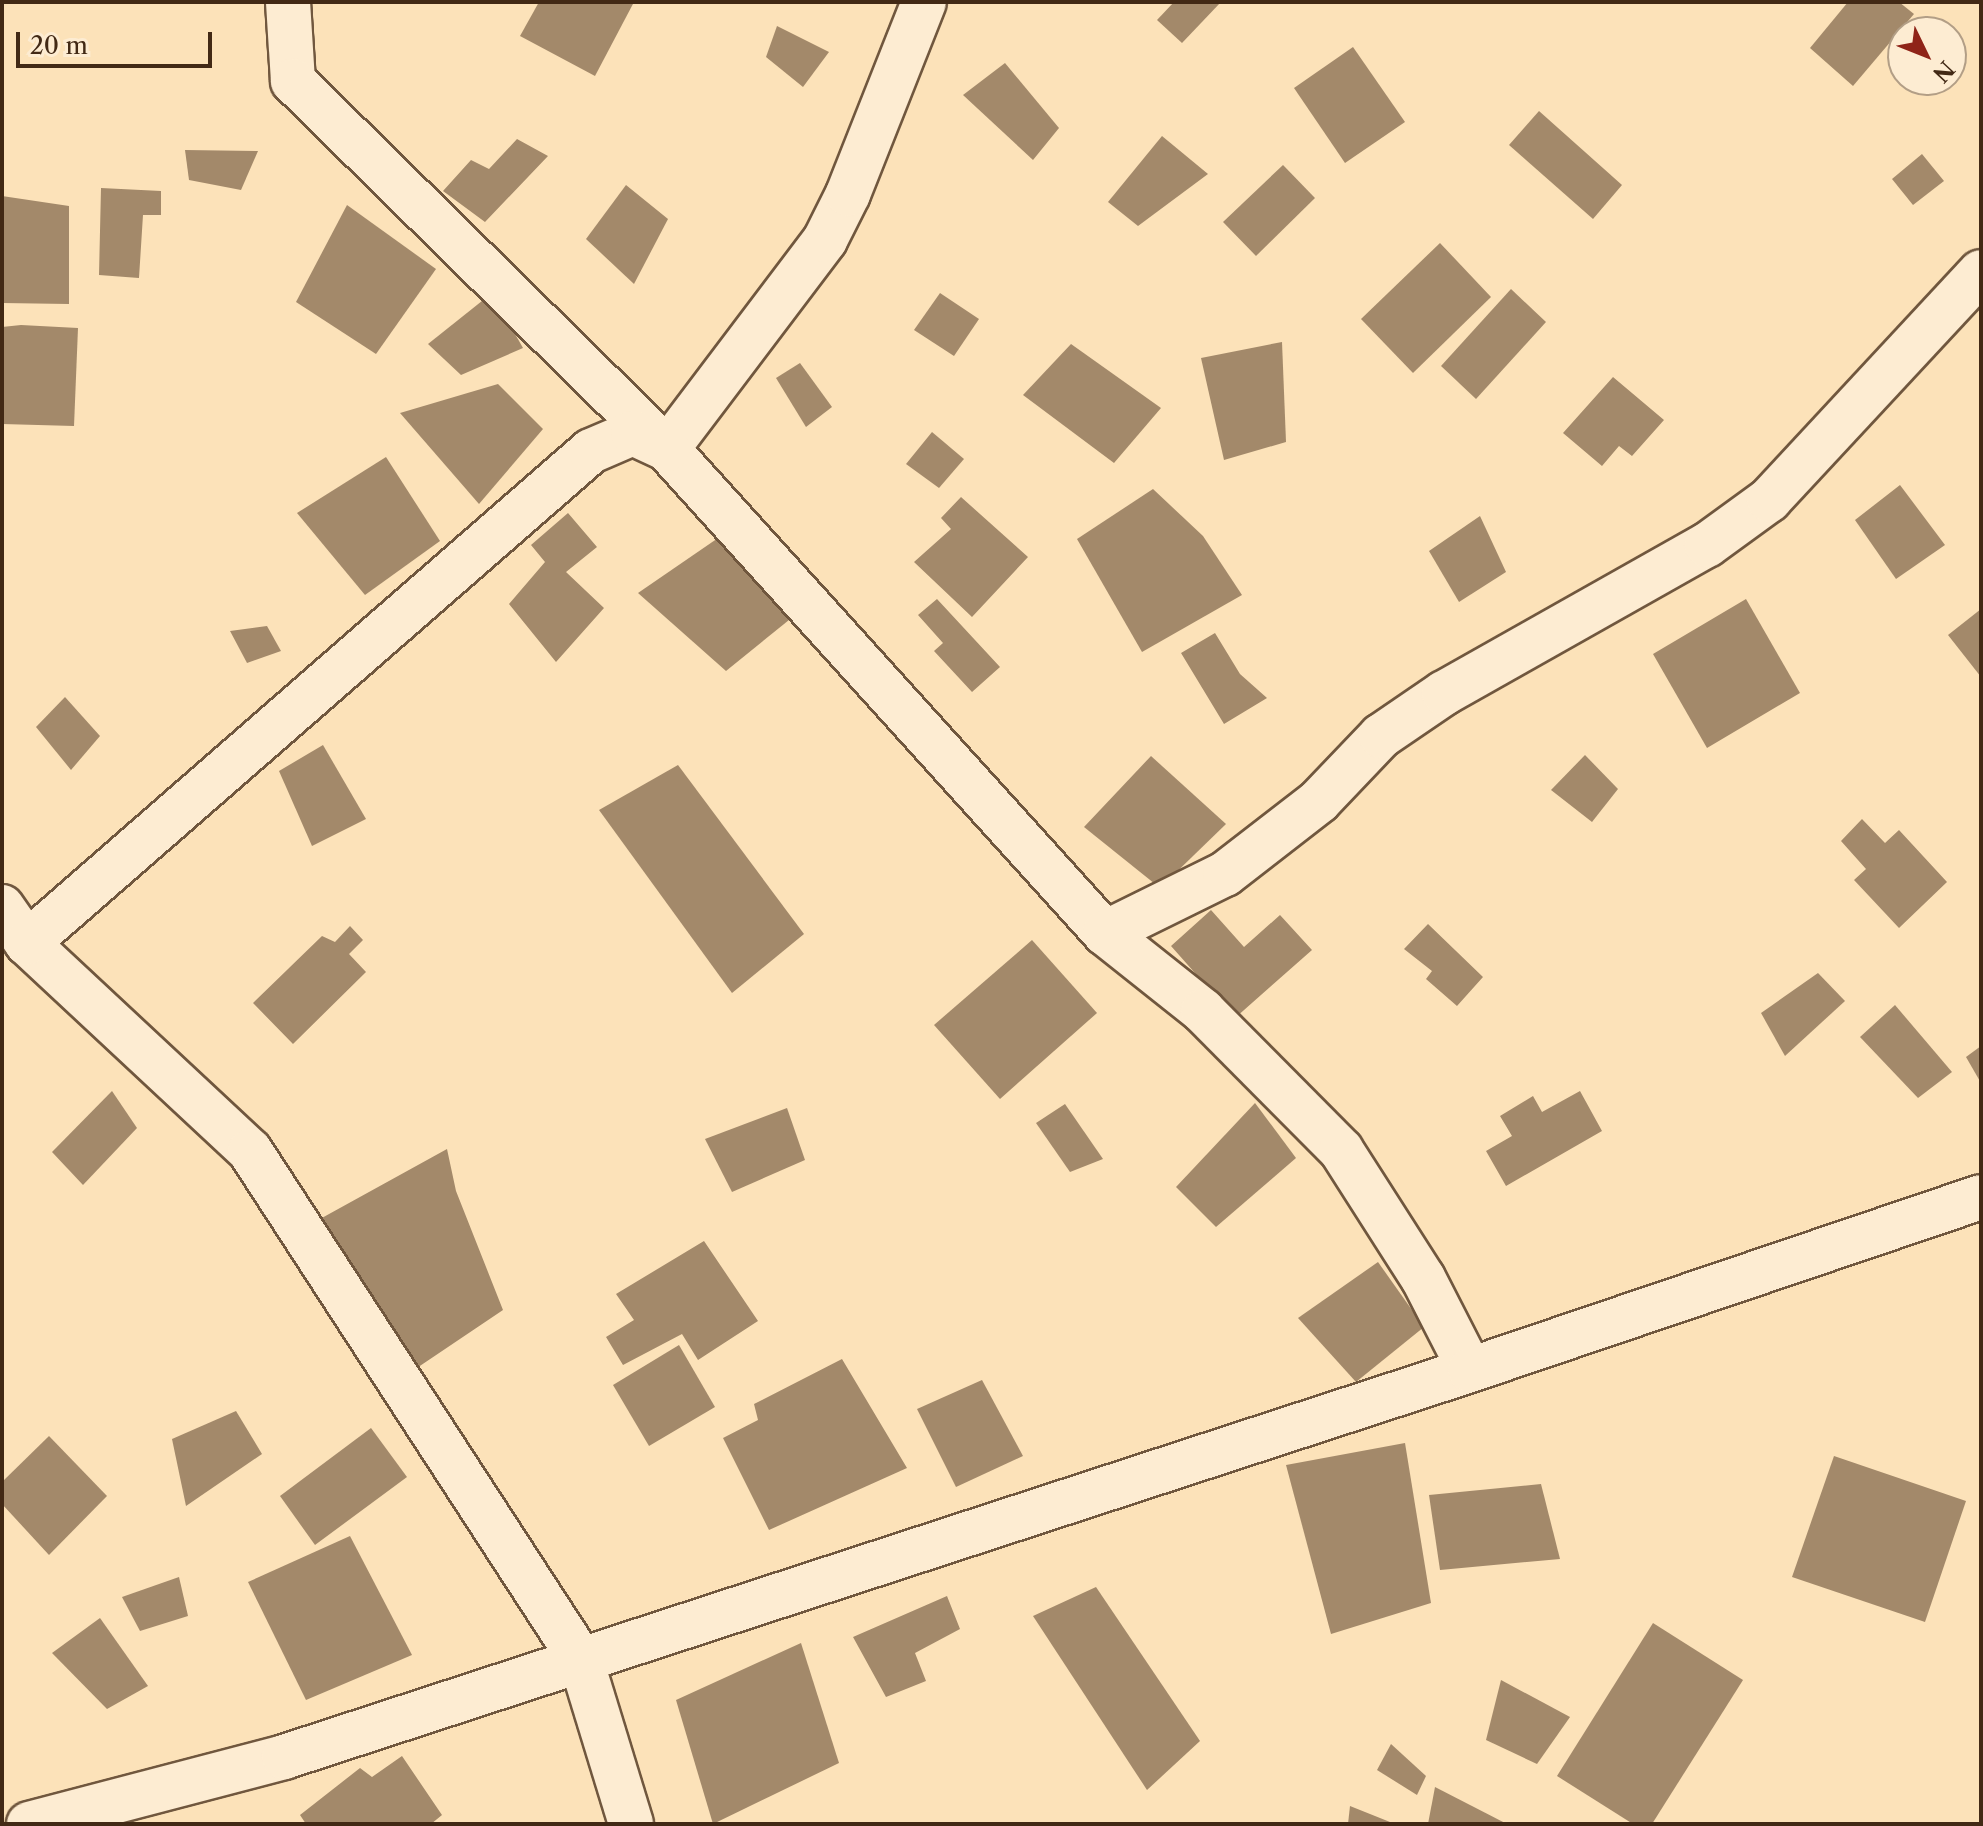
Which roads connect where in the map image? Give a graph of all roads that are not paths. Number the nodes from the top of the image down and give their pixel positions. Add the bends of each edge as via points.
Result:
1 (288, 2) edge
2 (924, 2) edge
3 (1981, 272) edge
4 (667, 449) junction
5 (2, 907) edge
6 (1105, 933) junction
7 (27, 943) junction
8 (1981, 1197) edge
9 (1470, 1370) junction
10 (581, 1660) junction
11 (29, 1824) edge
12 (631, 1824) edge

1 - 4 street via 293,81
2 - 4 street via 825,240
3 - 6 street via 1769,500 1707,545 1444,693 1381,736 1319,801 1225,874
4 - 6 street
4 - 7 street via 633,433 591,451
5 - 7 street
6 - 9 street via 1203,1011 1341,1150 1423,1278
7 - 10 street via 250,1151
8 - 9 street
9 - 10 street
10 - 11 street via 284,1757
10 - 12 street

